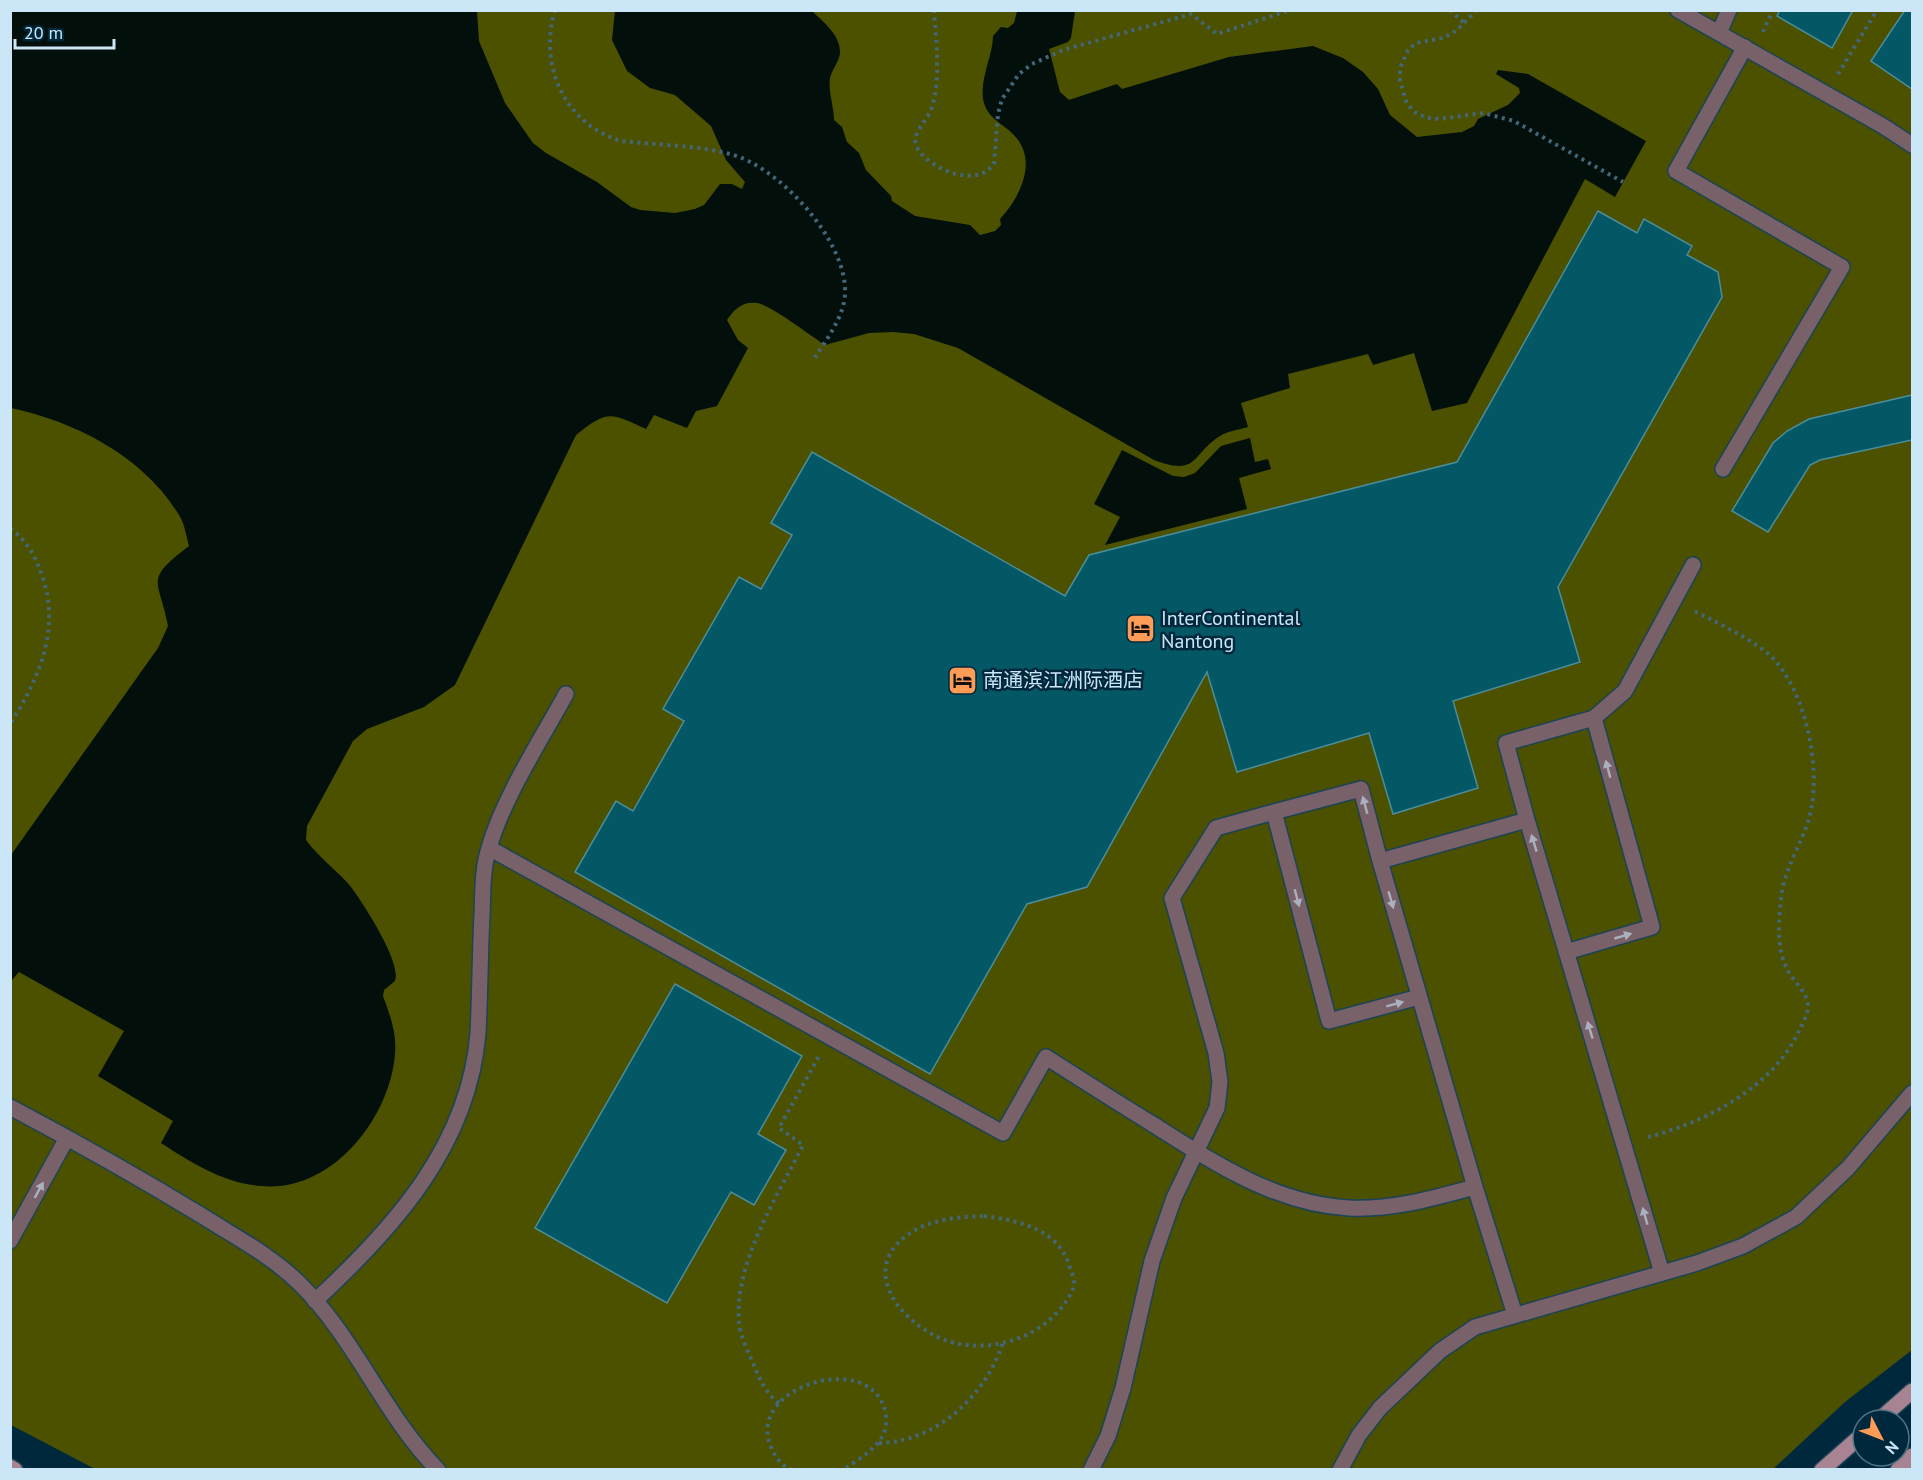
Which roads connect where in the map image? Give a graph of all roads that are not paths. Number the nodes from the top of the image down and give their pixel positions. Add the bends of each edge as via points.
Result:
1 (1678, 10) edge
2 (1729, 10) edge
3 (1719, 33) junction
4 (1745, 48) junction
5 (1912, 146) edge
6 (1723, 469) dead end
7 (1693, 565) dead end
8 (566, 694) dead end
9 (1594, 718) junction
10 (1274, 812) junction
11 (1527, 820) junction
12 (489, 848) junction
13 (1380, 861) junction
14 (1566, 952) junction
15 (1419, 997) junction
16 (1912, 1093) edge
17 (10, 1107) edge
18 (67, 1138) junction
19 (1196, 1152) junction
20 (1475, 1187) junction
21 (10, 1241) edge
22 (1662, 1273) junction
23 (315, 1301) junction
24 (1515, 1315) junction
25 (1912, 1391) edge
26 (1893, 1408) edge
27 (1851, 1445) edge
28 (1912, 1456) edge
29 (10, 1467) edge
30 (15, 1470) edge
31 (438, 1470) edge
32 (1091, 1470) edge
33 (1340, 1470) edge
34 (1822, 1470) edge
35 (1898, 1470) edge

1 - 3 street
2 - 3 street
3 - 4 street
4 - 5 street
4 - 6 street via 1676,171 1842,267
7 - 9 street via 1625,691
8 - 12 street via 507,804
9 - 11 street via 1506,743
14 -> 9 street via 1652,927
13 -> 10 street via 1361,789
10 -> 15 street via 1329,1021
10 - 19 street via 1216,828 1172,898 1216,1053 1220,1082 1216,1108
11 - 13 street
14 -> 11 street
12 - 19 street via 1003,1133 1046,1057
12 - 23 street via 483,888 478,1034 461,1112 443,1152 418,1190 379,1237
13 -> 15 street
22 -> 14 street
15 - 20 street
16 - 22 street via 1848,1168 1796,1217 1743,1246
17 - 18 street
21 -> 18 street
18 - 23 street via 269,1257
19 - 20 street via 1258,1186 1288,1197 1348,1208 1380,1208
19 - 32 street via 1174,1198 1152,1261 1123,1388 1108,1436
20 - 24 street
22 - 24 street
23 - 31 street via 418,1449
24 - 33 street via 1475,1327 1410,1377 1380,1407
25 - 26 main road
27 - 34 main road
28 - 35 main road
29 - 30 main road

